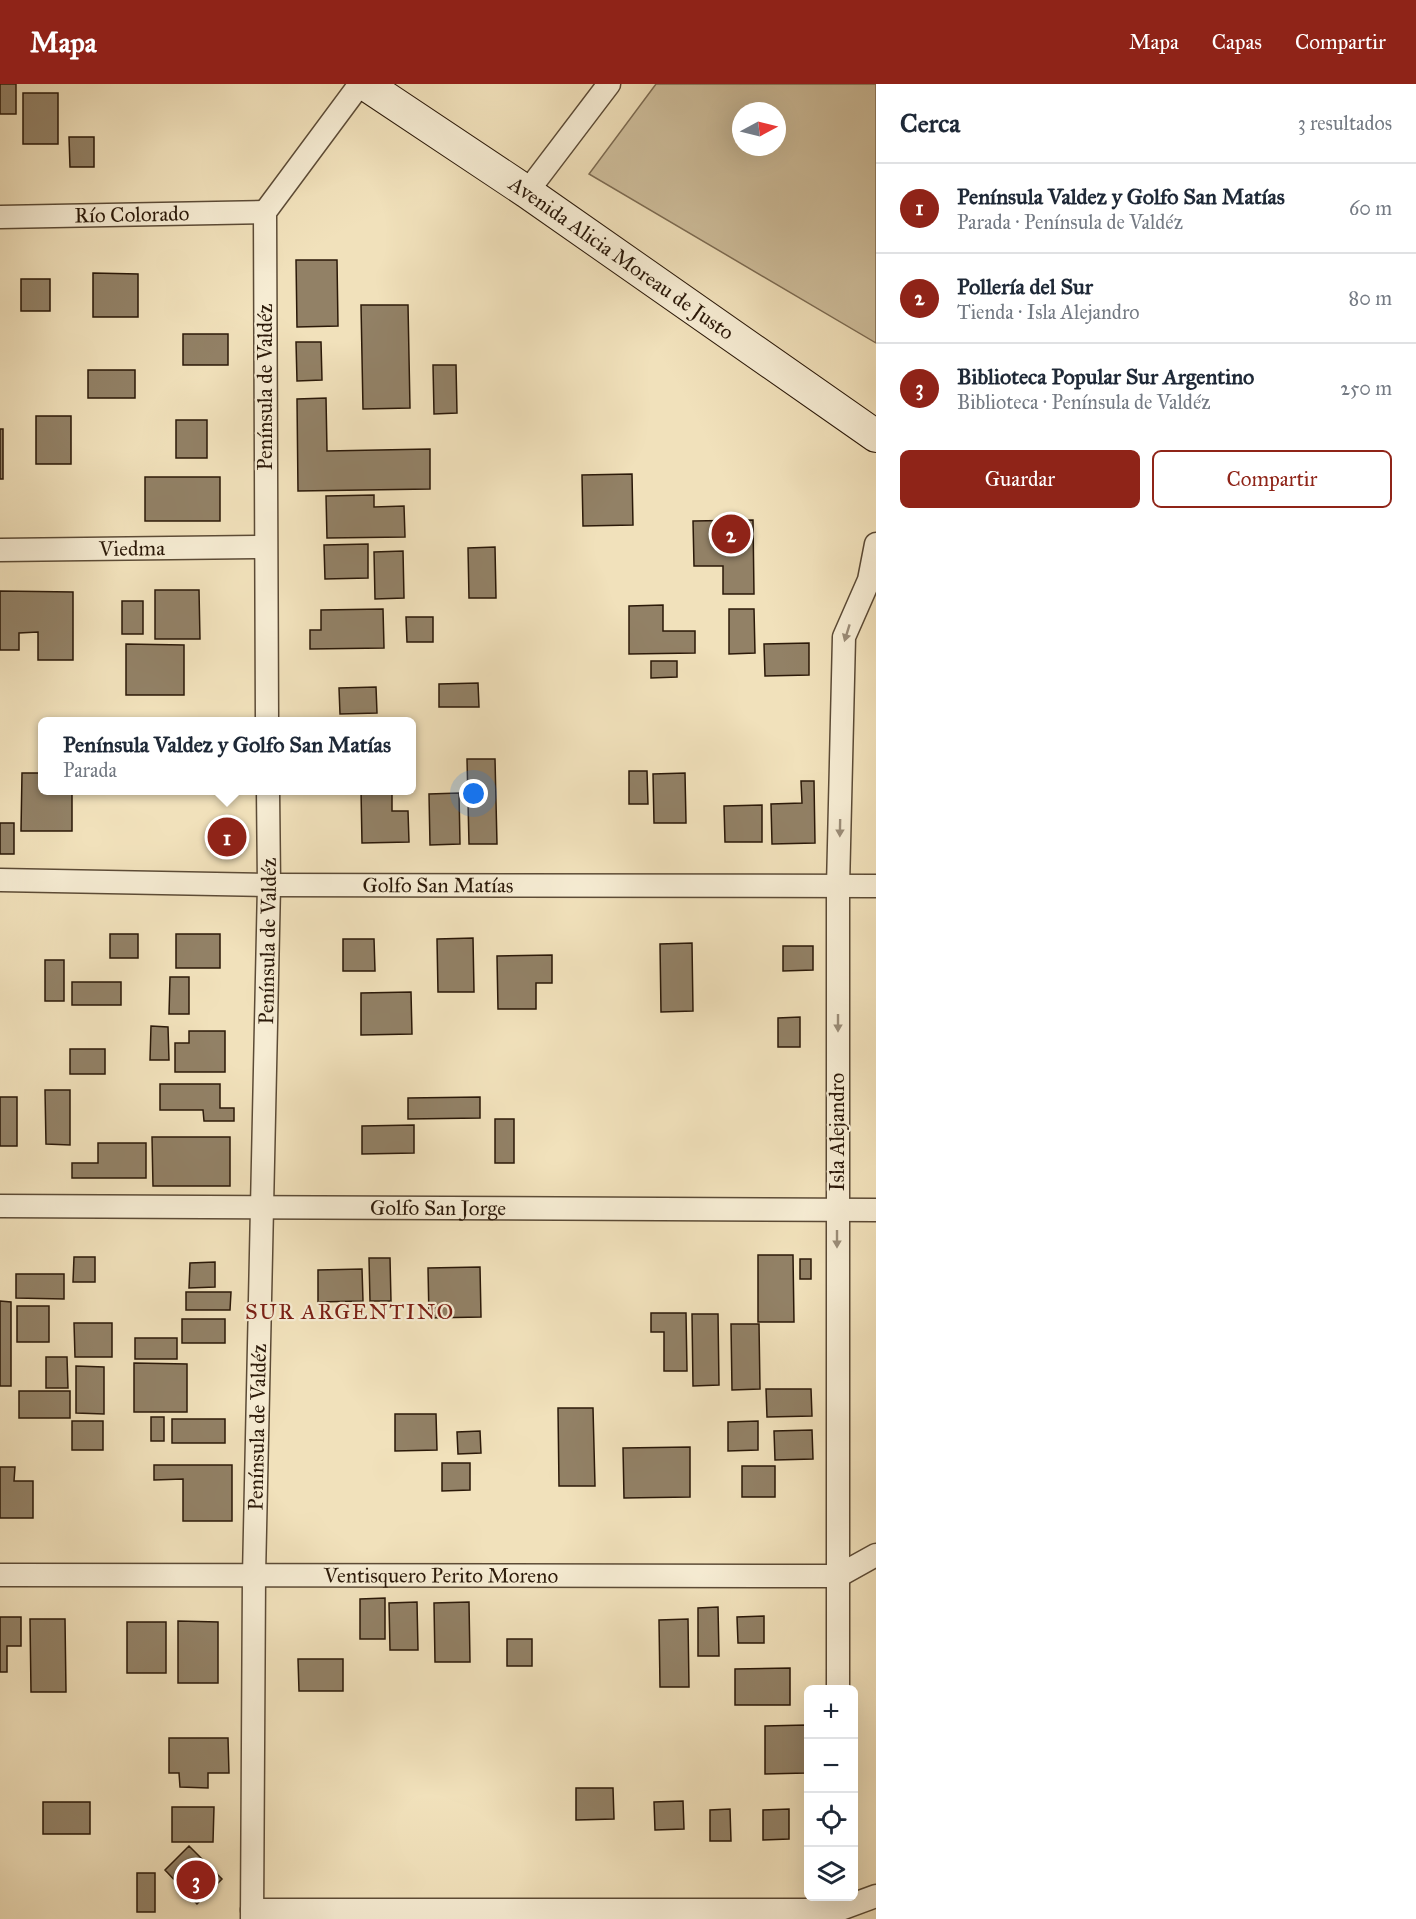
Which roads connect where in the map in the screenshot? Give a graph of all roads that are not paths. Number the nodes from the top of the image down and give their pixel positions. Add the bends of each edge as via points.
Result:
1 (360, 84) edge
2 (365, 84) edge
3 (609, 84) edge
4 (527, 192) junction
5 (265, 212) junction
6 (0, 217) edge
7 (876, 436) edge
8 (876, 544) edge
9 (265, 546) junction
10 (0, 550) edge
11 (869, 579) junction
12 (876, 603) edge
13 (267, 717) edge
14 (268, 795) edge
15 (0, 880) edge
16 (269, 885) junction
17 (876, 886) edge
18 (838, 887) junction
19 (0, 1206) edge
20 (262, 1207) junction
21 (837, 1210) junction
22 (876, 1210) edge
23 (876, 1555) edge
24 (0, 1575) edge
25 (254, 1576) junction
26 (838, 1576) junction
27 (838, 1685) edge
28 (876, 1896) edge
29 (838, 1909) edge
30 (252, 1914) edge

1 - 5 street
2 - 4 main road, Avenida Alicia Moreau de Justo
3 - 4 street
4 - 7 main road, Avenida Alicia Moreau de Justo
5 - 6 street, Río Colorado
5 - 9 street, Península de Valdéz
8 - 11 street, Isla Alejandro
9 - 10 street, Viedma
9 - 13 street, Península de Valdéz
11 - 12 street, Isla Alejandro
11 -> 18 street, Isla Alejandro via 844,637
14 - 16 street, Península de Valdéz
15 - 16 street, Golfo San Matías
16 - 18 street, Golfo San Matías
16 - 20 street, Península de Valdéz
17 - 18 street, Golfo San Matías
18 -> 21 street, Isla Alejandro
19 - 20 street, Golfo San Jorge
20 - 21 street, Golfo San Jorge
20 - 25 street, Península de Valdéz
21 - 22 street, Golfo San Jorge
21 -> 26 street, Isla Alejandro
23 - 26 street, Ventisquero Perito Moreno
24 - 25 street, Ventisquero Perito Moreno
25 - 26 street, Ventisquero Perito Moreno
25 - 30 street, Península de Valdéz
26 - 27 street, Isla Alejandro
28 - 29 street
29 - 30 street

